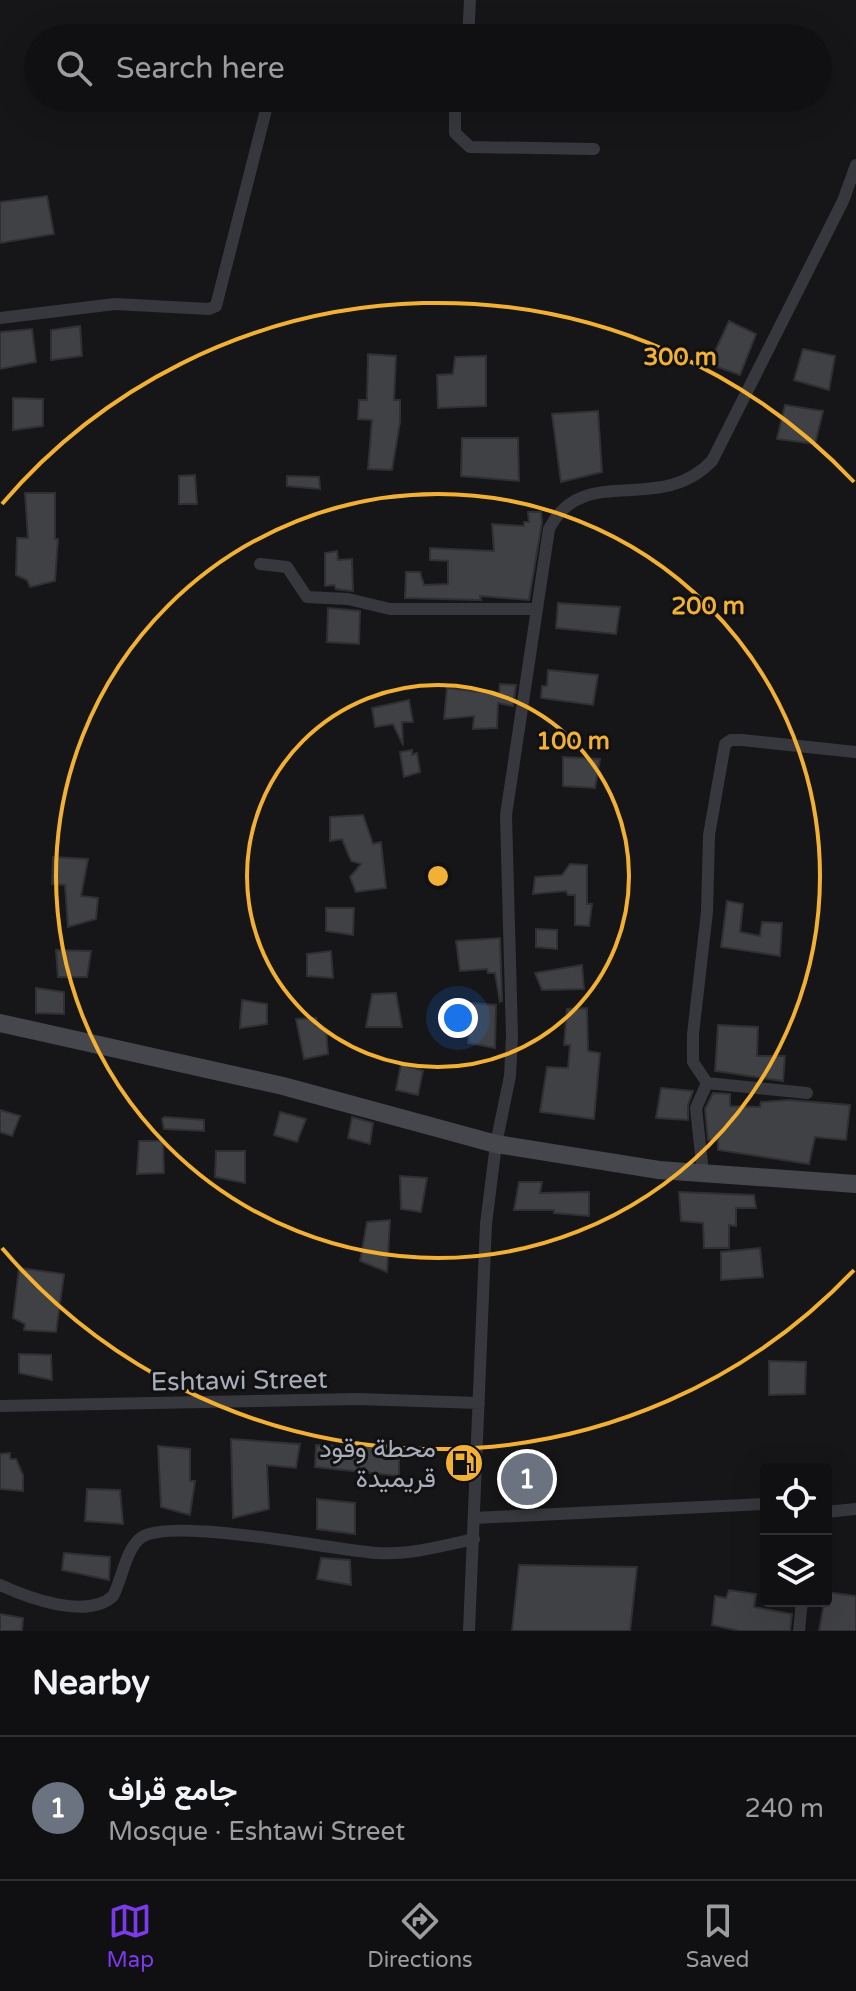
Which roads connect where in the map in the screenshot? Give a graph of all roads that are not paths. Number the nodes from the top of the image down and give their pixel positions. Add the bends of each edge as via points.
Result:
1 (470, 0) edge
2 (469, 24) edge
3 (265, 112) edge
4 (455, 112) edge
5 (594, 149) dead end
6 (856, 165) edge
7 (0, 318) edge
8 (260, 564) dead end
9 (535, 609) junction
10 (855, 752) edge
11 (0, 1023) edge
12 (707, 1083) junction
13 (807, 1093) dead end
14 (496, 1144) junction
15 (703, 1173) junction
16 (856, 1184) edge
17 (479, 1403) junction
18 (0, 1406) edge
19 (760, 1504) edge
20 (856, 1509) edge
21 (832, 1511) edge
22 (474, 1518) junction
23 (474, 1539) junction
24 (0, 1585) edge
25 (801, 1607) edge
26 (469, 1631) edge
27 (799, 1631) edge

1 - 2 street
3 - 7 street via 216,306 115,304
4 - 5 street via 455,133 470,147
6 - 9 street via 843,201 712,461 696,478 676,486 584,494 569,501 549,529
8 - 9 street via 287,567 307,597 390,609
9 - 14 street via 506,815 512,1036
10 - 12 street via 742,740 725,744 709,835 707,912 693,1034 693,1062
11 - 14 street via 283,1086
12 - 13 street
12 - 15 street via 696,1108
14 - 15 street
14 - 17 street via 486,1224
15 - 16 street
17 - 18 street, Eshtawi Street via 358,1399
17 - 22 street
19 - 22 street
20 - 21 street
22 - 23 street
23 - 24 street via 378,1553 258,1536 166,1532 134,1544 113,1596 94,1606 41,1603
23 - 26 street
25 - 27 street

